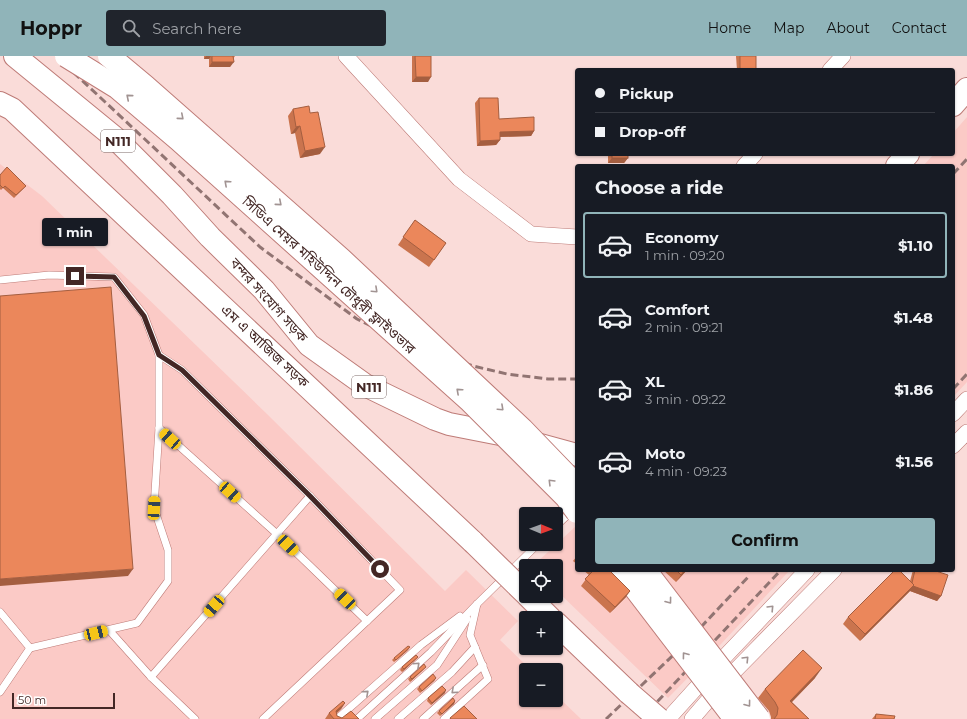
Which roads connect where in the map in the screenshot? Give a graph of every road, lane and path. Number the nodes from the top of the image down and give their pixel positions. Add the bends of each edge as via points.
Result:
1 (15, 56) edge
2 (66, 56) edge
3 (109, 56) edge
4 (346, 56) edge
5 (843, 56) edge
6 (832, 68) edge
7 (967, 89) edge
8 (0, 103) edge
9 (955, 103) edge
10 (753, 156) edge
11 (906, 156) edge
12 (746, 164) edge
13 (899, 164) edge
14 (575, 237) edge
15 (0, 280) edge
16 (159, 355) junction
17 (967, 399) edge
18 (955, 412) edge
19 (159, 428) junction
20 (967, 432) edge
21 (955, 444) edge
22 (575, 454) edge
23 (575, 484) edge
24 (310, 496) junction
25 (575, 508) edge
26 (575, 509) edge
27 (563, 519) edge
28 (277, 534) junction
29 (531, 551) edge
30 (623, 572) edge
31 (648, 572) edge
32 (805, 572) edge
33 (832, 572) edge
34 (476, 604) junction
35 (540, 608) edge
36 (0, 612) edge
37 (367, 621) junction
38 (109, 630) junction
39 (475, 647) junction
40 (30, 648) junction
41 (483, 665) junction
42 (151, 677) junction
43 (0, 692) edge
44 (195, 719) edge
45 (263, 719) edge
46 (337, 719) edge
47 (357, 719) edge
48 (375, 719) edge
49 (398, 719) edge
50 (423, 719) edge
51 (444, 719) edge
52 (658, 719) edge
53 (668, 719) edge
54 (692, 719) edge
55 (735, 719) edge
56 (760, 719) edge

1 - 22 main road, বন্দর সংযোগ সড়ক / N111 via 114,137 264,290 309,344 365,384 448,424 500,434
26 -> 2 main road, সিডিএ মেয়র মহিউদ্দিন চৌধুরী ফ্লাইওভার, bridge via 566,497 469,400 178,139 118,88
3 -> 23 main road, bridge via 341,259 522,429
4 - 14 street via 459,179 531,234
5 - 6 street
7 - 9 main road
8 - 35 main road, এম এ আজিজ সড়ক, bridge via 12,109 474,542
10 - 12 street
11 - 13 main road
15 - 16 lane via 49,275 114,277 144,316
16 - 19 lane
16 - 24 lane via 182,370
17 - 18 street
19 - 28 lane
19 - 38 lane via 154,508 168,550 168,581 138,623
20 - 21 street
24 - 28 lane
24 - 37 lane via 400,590
25 - 27 lane
28 - 37 lane
28 - 42 lane
29 - 34 lane
55 -> 30 main road, bridge
31 -> 56 main road, bridge
53 -> 32 street
54 -> 33 street via 722,684
34 - 39 lane via 470,635
46 -> 34 lane via 421,645
47 -> 34 lane via 431,652
34 - 48 lane via 437,664
35 - 52 main road, এম এ আজিজ সড়ক, bridge
36 - 40 lane
37 - 45 lane
38 - 40 lane
38 - 42 lane
39 - 41 lane
39 - 49 lane via 452,672
40 - 43 lane
41 -> 50 lane
41 - 51 lane via 488,679
42 - 44 lane

